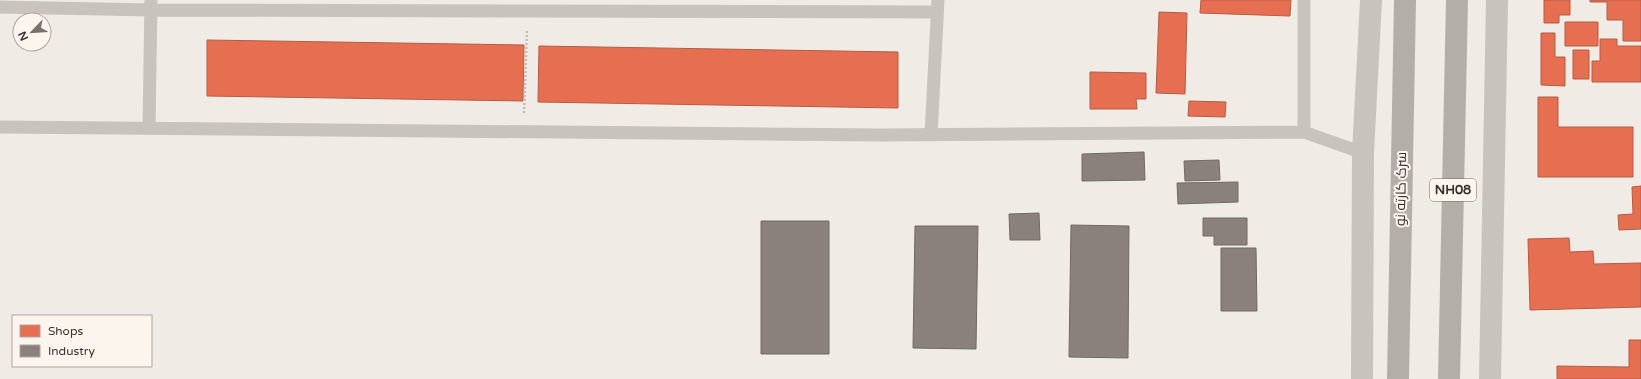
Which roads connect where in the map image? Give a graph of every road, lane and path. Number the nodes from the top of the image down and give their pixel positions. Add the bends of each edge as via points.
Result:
1 (1304, 0) edge
2 (1371, 0) edge
3 (1405, 0) edge
4 (1457, 0) edge
5 (1497, 0) edge
6 (151, 5) edge
7 (938, 6) edge
8 (0, 7) edge
9 (528, 11) junction
10 (0, 127) edge
11 (149, 128) junction
12 (523, 132) junction
13 (1304, 132) junction
14 (931, 135) junction
15 (1364, 153) junction
16 (1362, 379) edge
17 (1398, 379) edge
18 (1450, 379) edge
19 (1490, 379) edge

1 - 13 lane
2 - 15 street
3 - 17 highway, سرک کارته نو
4 - 18 highway, NH08
5 - 19 street
6 - 8 lane
6 - 9 lane
6 - 11 lane
7 - 9 lane
7 - 14 lane
9 - 12 path
10 - 11 lane
11 - 12 lane
12 - 14 lane
13 - 14 lane
13 - 15 lane
15 - 16 street

